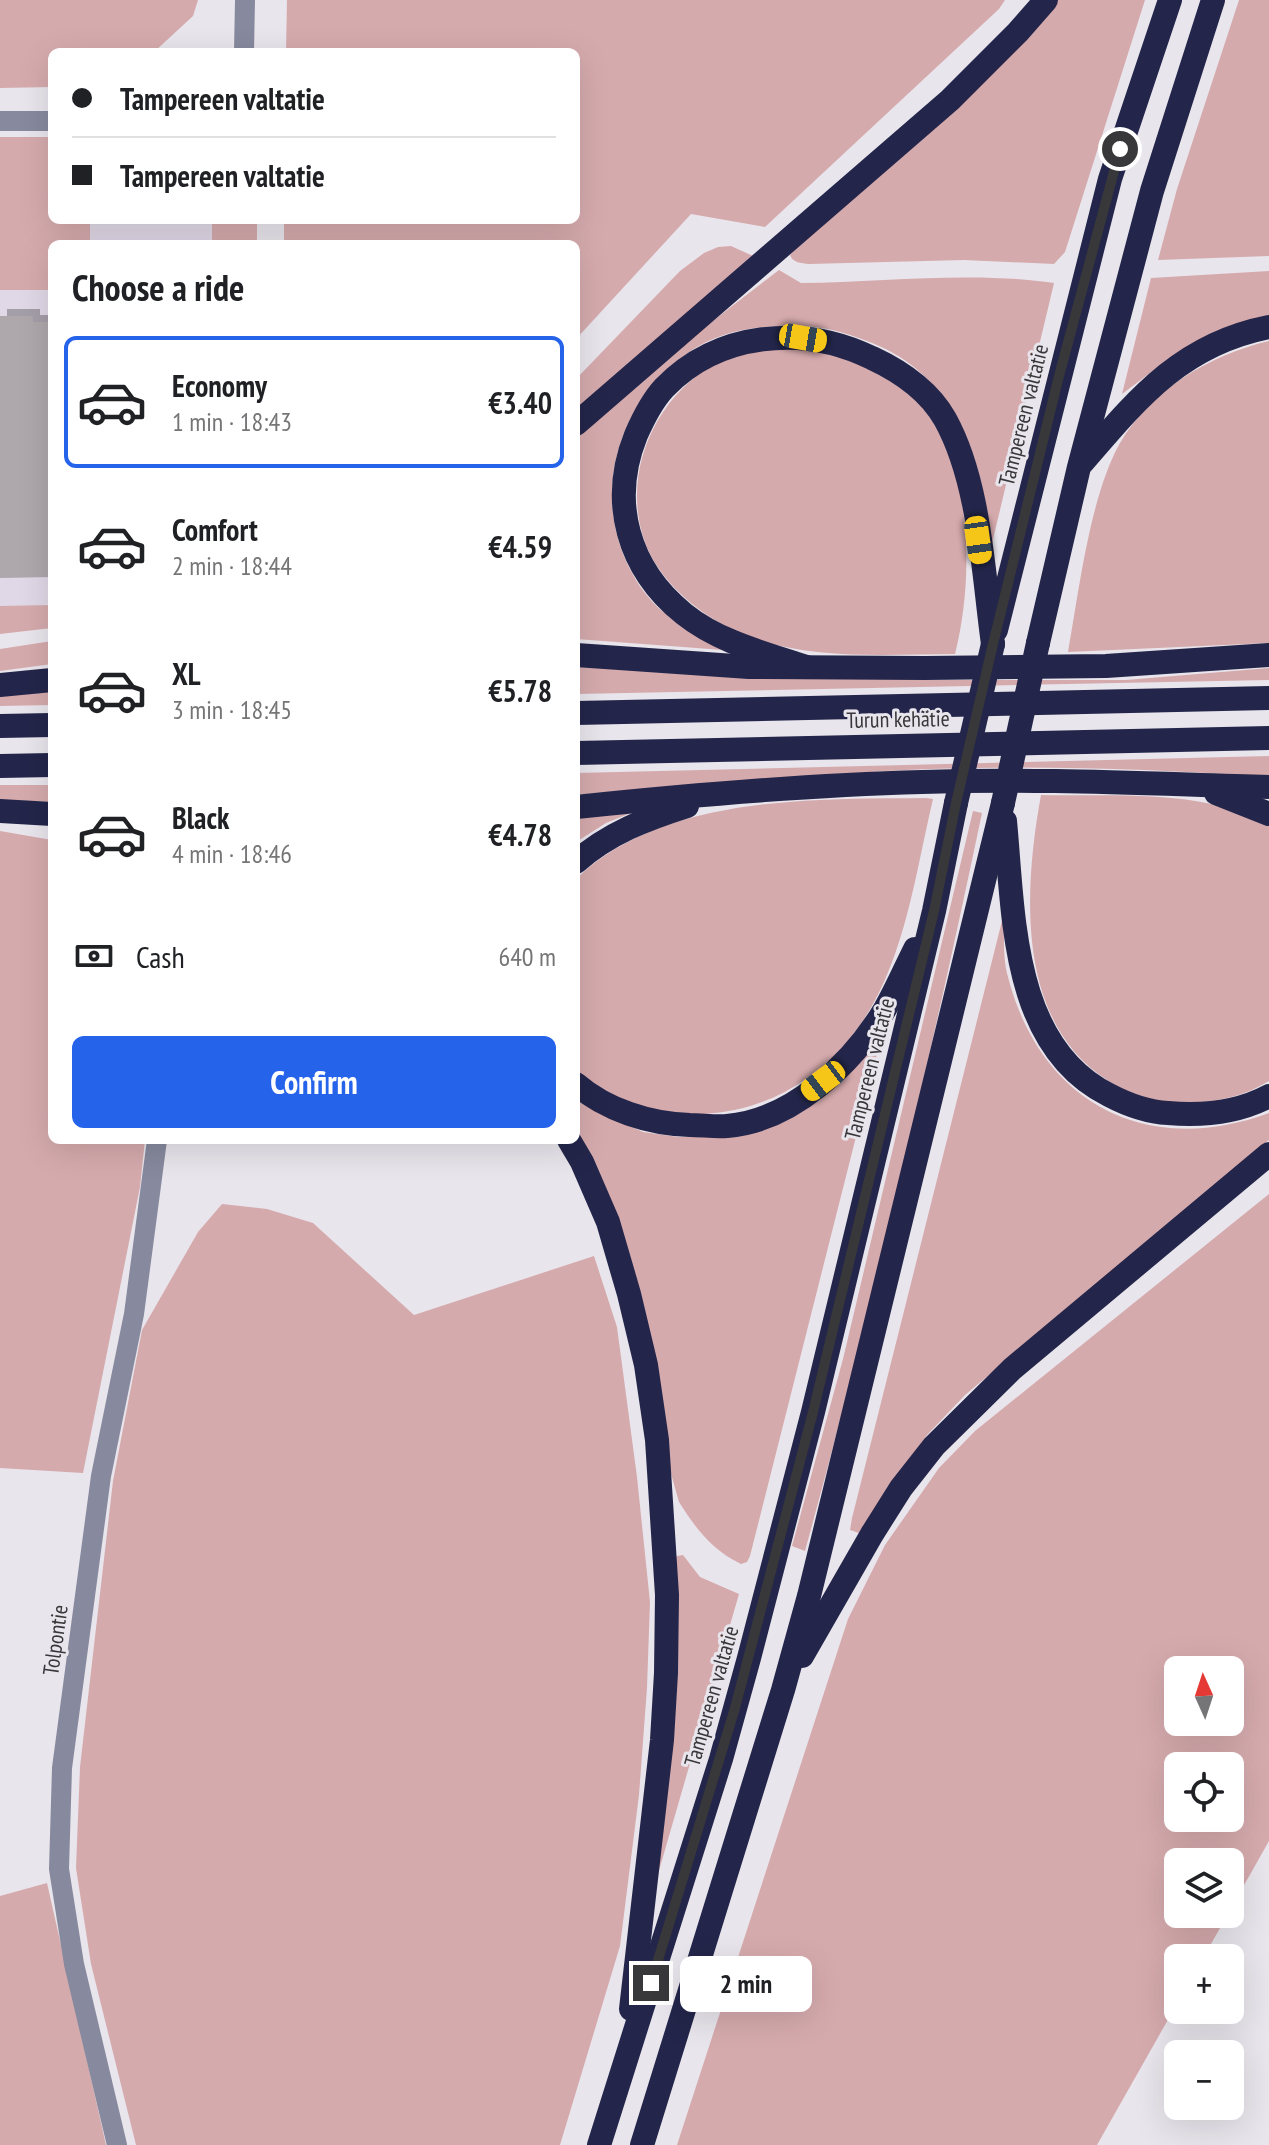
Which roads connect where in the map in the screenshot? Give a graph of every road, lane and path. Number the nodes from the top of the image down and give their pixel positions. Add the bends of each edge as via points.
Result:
1 (245, 0) edge
2 (1046, 0) edge
3 (1170, 0) edge
4 (1213, 0) edge
5 (244, 48) edge
6 (0, 121) edge
7 (48, 121) edge
8 (1269, 327) edge
9 (580, 421) edge
10 (1079, 467) junction
11 (993, 644) junction
12 (580, 655) edge
13 (1269, 655) edge
14 (806, 667) junction
15 (48, 680) edge
16 (0, 685) edge
17 (1269, 698) edge
18 (580, 713) edge
19 (48, 725) edge
20 (0, 726) edge
21 (1269, 738) edge
22 (580, 753) edge
23 (48, 765) edge
24 (0, 766) edge
25 (1195, 785) junction
26 (1269, 787) edge
27 (729, 794) junction
28 (1003, 803) junction
29 (580, 807) edge
30 (0, 811) edge
31 (48, 814) edge
32 (1269, 814) edge
33 (580, 859) edge
34 (934, 911) junction
35 (580, 1086) edge
36 (1269, 1096) edge
37 (157, 1144) edge
38 (571, 1144) edge
39 (1269, 1154) edge
40 (783, 1690) junction
41 (625, 2067) junction
42 (117, 2145) edge
43 (599, 2145) edge
44 (642, 2145) edge

1 - 5 street
2 - 9 highway via 950,100
3 - 11 highway, Tampereen valtatie via 1110,179
4 - 10 highway via 1152,191
6 - 7 street
8 - 10 highway via 1221,341 1175,367 1133,403
10 - 28 highway, bridge
11 - 14 highway via 969,484 956,442 936,407 907,377 851,349 803,338 755,339 689,366 662,389 628,460 625,519 645,571 685,615 725,639
11 - 34 highway, Tampereen valtatie, bridge
12 - 14 highway
13 - 14 highway via 1106,666
15 - 16 highway
17 - 18 highway, Turun kehätie
19 - 20 highway
21 - 22 highway, Turun kehätie
23 - 24 highway
25 - 26 highway
25 - 27 highway via 922,782
25 - 32 highway
27 - 29 highway
27 - 33 highway via 631,825
28 - 36 highway via 1025,978 1039,1022 1068,1063 1105,1093 1159,1113 1229,1111
28 - 40 highway via 842,1469
30 - 31 highway
34 - 35 highway via 885,1009 865,1037 823,1081 773,1113 727,1126 673,1125 616,1109
34 - 41 highway, Tampereen valtatie via 749,1658
37 - 42 street, Tolpontie via 134,1314 101,1476 62,1768 59,1869 74,1964
38 - 41 highway via 608,1222 646,1365 657,1440 667,1595 662,1740
39 - 40 highway via 1012,1369 934,1446 865,1544
40 - 44 highway
41 - 43 highway, Tampereen valtatie

